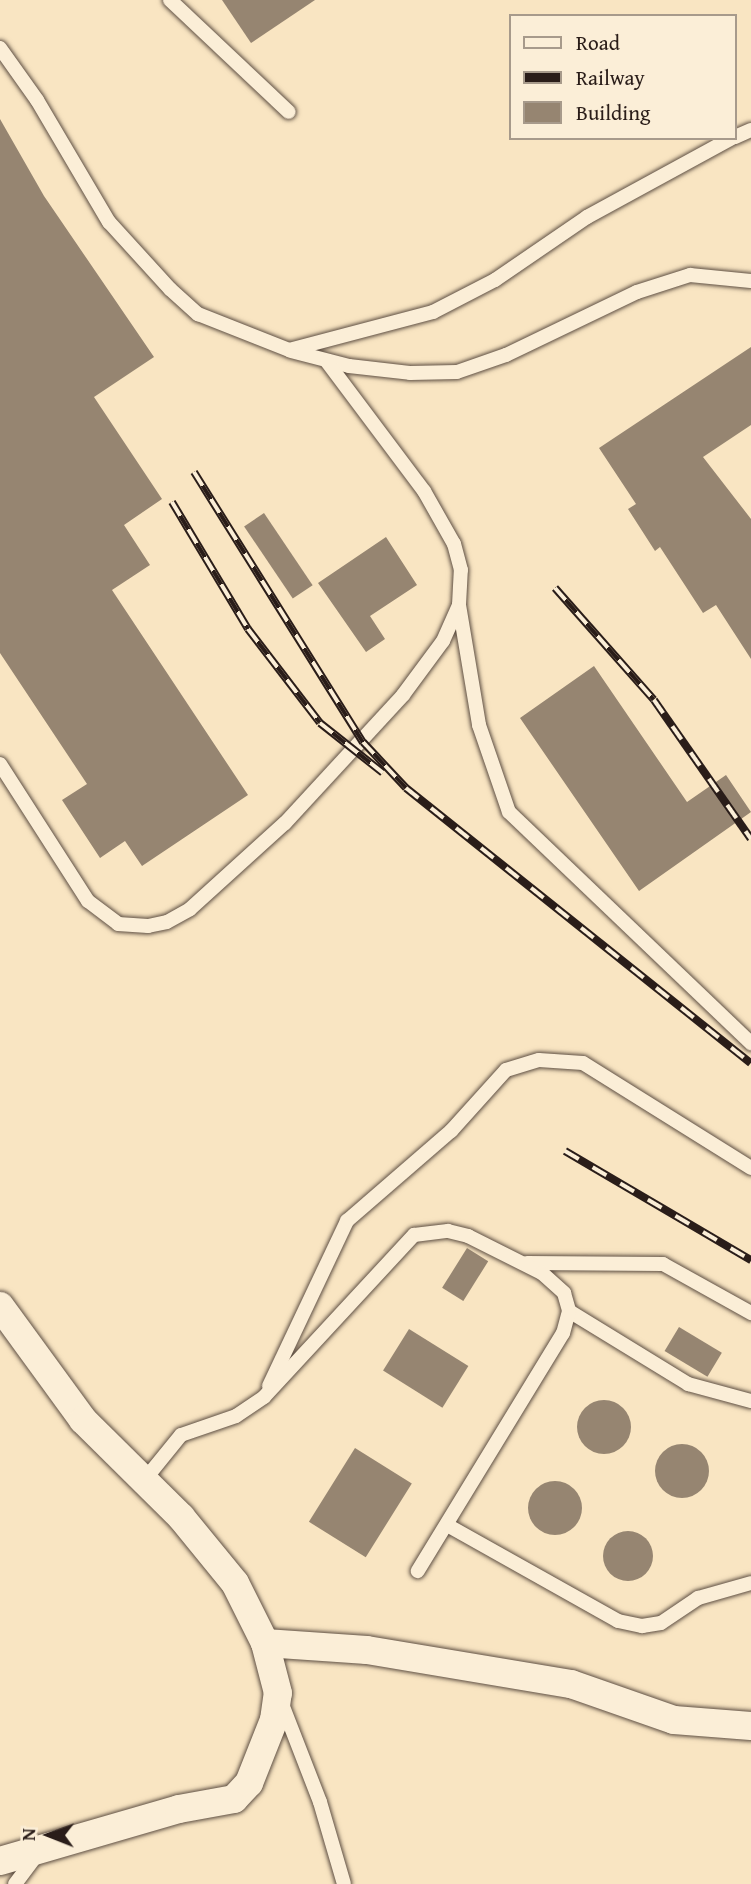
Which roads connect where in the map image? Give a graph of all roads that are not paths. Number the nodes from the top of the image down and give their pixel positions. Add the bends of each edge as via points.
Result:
1 (170, 0) edge
2 (0, 48) edge
3 (289, 112) dead end
4 (730, 140) edge
5 (751, 281) edge
6 (289, 350) junction
7 (327, 362) junction
8 (459, 605) junction
9 (0, 765) edge
10 (751, 1043) edge
11 (751, 1168) edge
12 (522, 1263) junction
13 (0, 1306) edge
14 (569, 1311) junction
15 (751, 1313) edge
16 (264, 1397) junction
17 (751, 1401) edge
18 (142, 1483) junction
19 (447, 1525) junction
20 (418, 1571) dead end
21 (751, 1583) edge
22 (265, 1643) junction
23 (278, 1693) junction
24 (751, 1726) edge
25 (41, 1849) junction
26 (0, 1861) edge
27 (15, 1884) edge
28 (344, 1884) edge

1 - 3 lane
2 - 6 lane via 37,100 109,222 170,289 198,314
4 - 6 lane via 587,217 495,280 433,312
5 - 7 lane via 690,275 637,292 506,355 457,372 410,373
6 - 7 lane
7 - 8 lane via 424,491 454,544 461,570
8 - 9 lane via 443,641 363,742 285,823 190,909 167,922 118,925 88,901
8 - 10 lane via 479,725 509,812
11 - 16 lane via 583,1063 539,1060 506,1070 451,1131 347,1221
12 - 14 lane via 564,1293
12 - 15 lane via 663,1264
12 - 16 lane via 468,1236 448,1231 414,1235
13 - 18 street via 83,1420
14 - 17 lane via 688,1384
14 - 19 lane via 563,1333
16 - 18 lane via 236,1416 181,1435
18 - 22 street via 181,1517 235,1583
19 - 20 lane
19 - 21 lane via 618,1621 642,1626 661,1623 698,1598
22 - 23 street
22 - 24 street via 367,1650 571,1684 674,1720
23 - 25 street via 266,1748 249,1783 234,1799 179,1809
23 - 28 lane via 320,1802
25 - 26 street
25 - 27 lane

